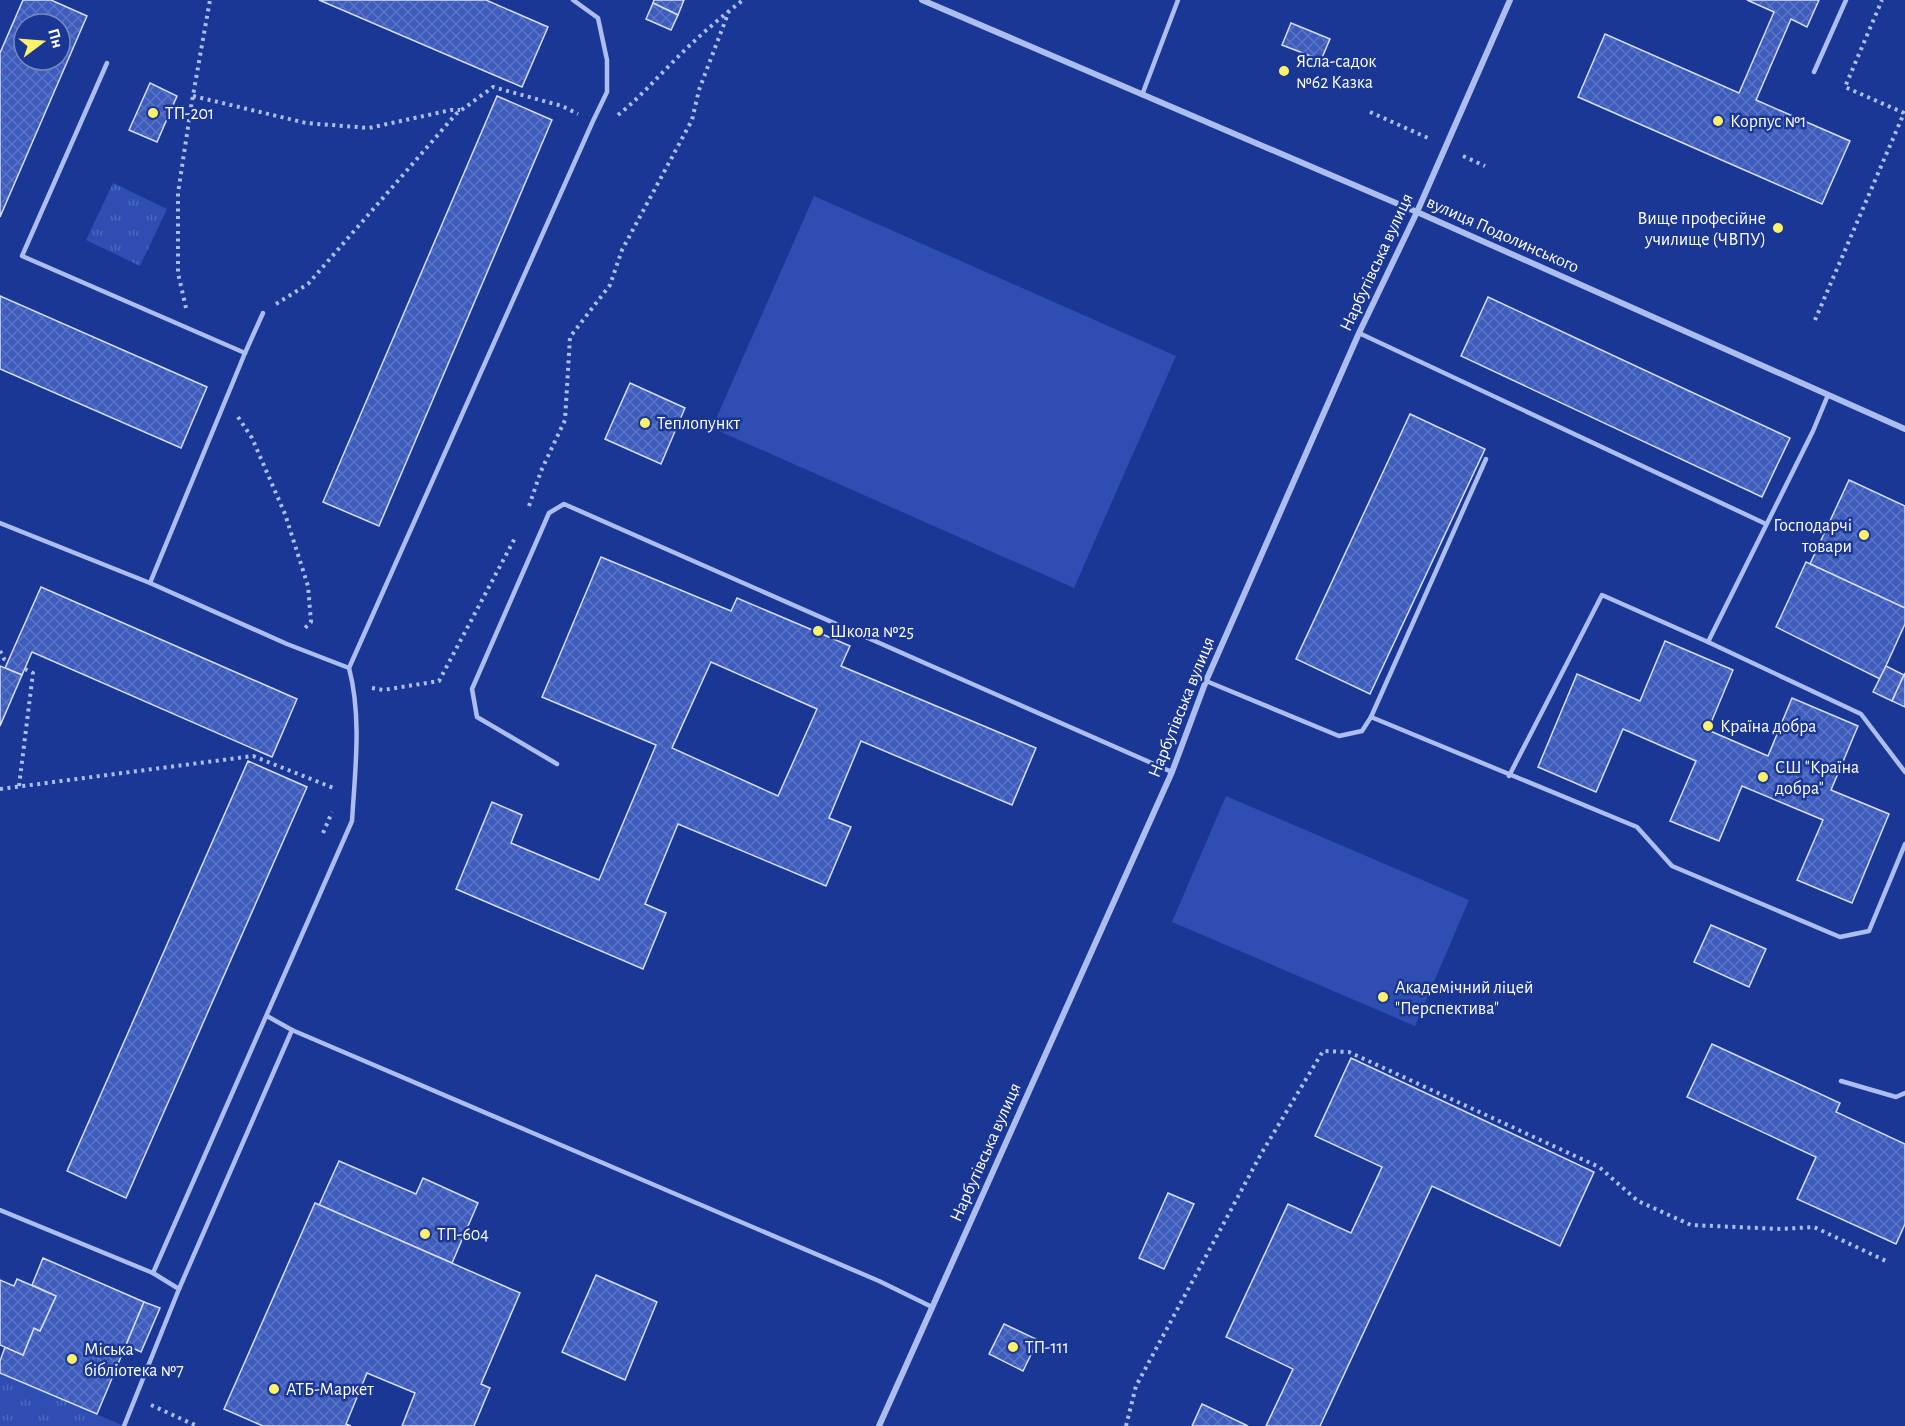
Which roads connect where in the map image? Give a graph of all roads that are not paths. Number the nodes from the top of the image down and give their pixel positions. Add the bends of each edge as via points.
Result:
1 (573, 0) edge
2 (922, 0) edge
3 (1178, 0) edge
4 (1510, 0) edge
5 (1846, 0) edge
6 (107, 63) dead end
7 (1814, 72) dead end
8 (1143, 95) junction
9 (1417, 212) junction
10 (263, 313) road end
11 (1359, 333) junction
12 (245, 352) junction
13 (1828, 395) junction
14 (1905, 429) edge
15 (1486, 459) dead end
16 (0, 523) edge
17 (1767, 524) junction
18 (150, 584) junction
19 (1708, 642) junction
20 (349, 668) junction
21 (1206, 681) junction
22 (1371, 717) junction
23 (557, 764) dead end
24 (1172, 772) junction
25 (1905, 772) edge
26 (1509, 776) junction
27 (1905, 844) edge
28 (267, 1016) junction
29 (292, 1030) junction
30 (1841, 1081) dead end
31 (1905, 1093) edge
32 (0, 1210) edge
33 (153, 1273) junction
34 (179, 1289) junction
35 (932, 1307) junction
36 (124, 1426) edge
37 (879, 1426) edge

1 - 20 lane via 598,18 608,60 607,92
2 - 8 street, вулиця Подолинського
3 - 8 lane
4 - 9 street, Нарбутівська вулиця
5 - 7 lane
6 - 12 lane via 22,256
8 - 9 street, вулиця Подолинського
9 - 11 street, Нарбутівська вулиця
9 - 13 street, вулиця Подолинського
10 - 12 lane
11 - 17 lane
11 - 21 street, Нарбутівська вулиця
12 - 18 lane
13 - 14 street, вулиця Подолинського
13 - 17 lane
15 - 22 lane
16 - 18 lane
17 - 19 lane
18 - 20 lane
19 - 25 lane via 1861,714
19 - 26 lane via 1602,595
20 - 28 lane via 354,685 356,742 352,821
21 - 22 lane via 1339,736 1362,731
21 - 24 street, Нарбутівська вулиця
22 - 26 lane
23 - 24 lane via 477,717 472,689 549,513 564,504
24 - 35 street, Нарбутівська вулиця
26 - 27 lane via 1636,827 1672,866 1840,937 1869,931
28 - 29 lane
28 - 33 lane
29 - 34 lane
29 - 35 lane
30 - 31 lane via 1896,1097
32 - 33 lane
33 - 34 lane
34 - 36 lane
35 - 37 street, Нарбутівська вулиця

